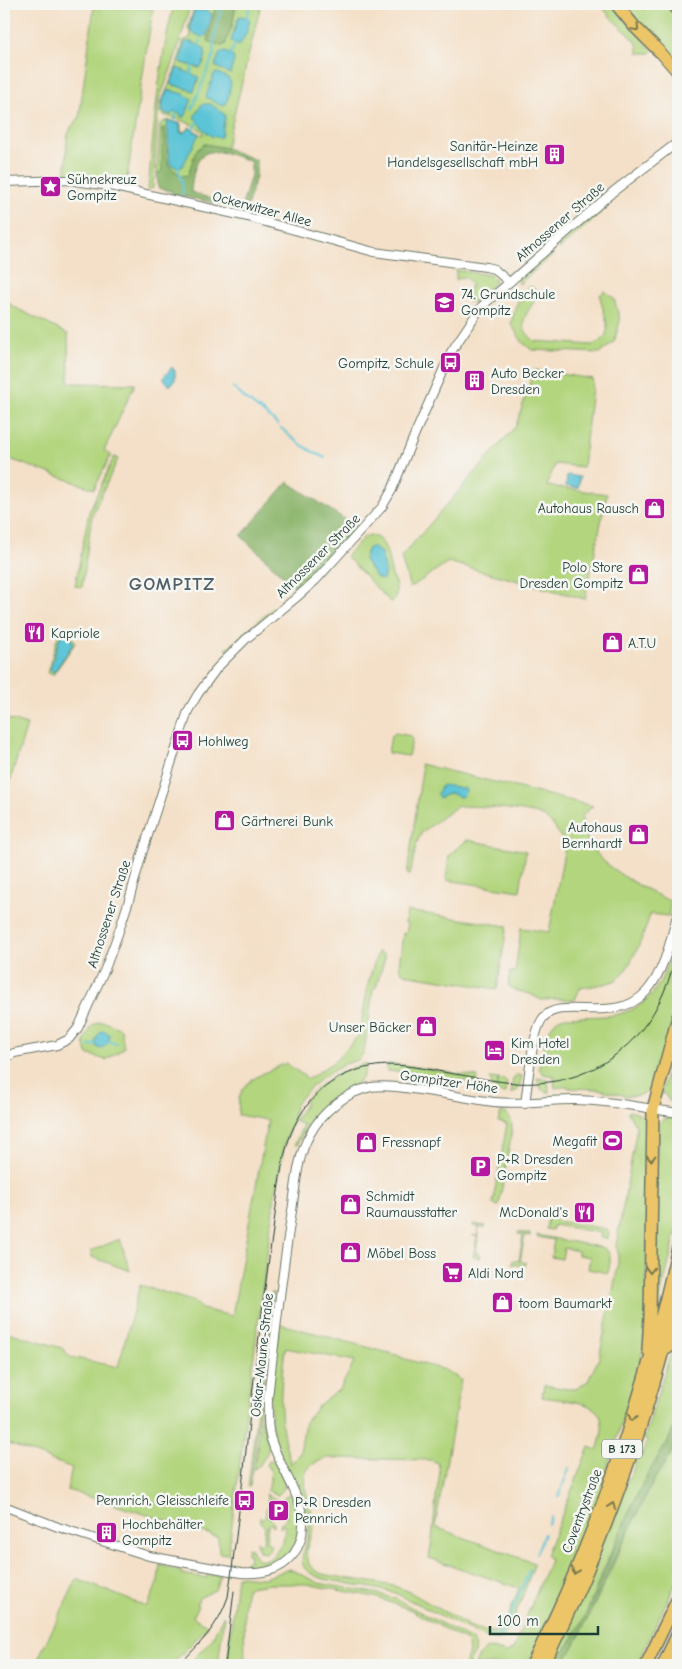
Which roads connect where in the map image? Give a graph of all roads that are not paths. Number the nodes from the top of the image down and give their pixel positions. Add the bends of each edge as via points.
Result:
1 (616, 4) edge
2 (674, 4) edge
3 (678, 10) edge
4 (659, 51) joint
5 (678, 73) edge
6 (678, 105) edge
7 (678, 123) edge
8 (678, 142) edge
9 (4, 182) edge
10 (510, 282) junction
11 (678, 911) edge
12 (678, 1016) edge
13 (4, 1059) edge
14 (370, 1088) joint
15 (525, 1104) junction
16 (653, 1109) junction
17 (678, 1112) edge
18 (678, 1247) edge
19 (678, 1292) edge
20 (678, 1329) edge
21 (652, 1369) junction
22 (4, 1506) edge
23 (678, 1598) edge
24 (678, 1633) edge
25 (532, 1665) edge
26 (544, 1665) edge
27 (646, 1665) edge
28 (663, 1665) edge

1 -> 4 highway
2 - 3 highway
4 - 5 main road
6 - 7 street
8 - 10 street, Altnossener Straße via 614,191
9 - 10 street, Ockerwitzer Allee via 68,180 110,186 248,217 374,252 486,267 494,269
10 - 13 street, Altnossener Straße via 481,307 455,346 382,507 316,580 217,668 188,710 118,934 78,1028 57,1046 14,1053
11 - 15 street via 660,971 646,992 628,1004 611,1009 554,1010 542,1019
12 - 16 highway
14 - 15 street, Gompitzer Höhe via 384,1086
14 - 22 street, Oskar-Maune-Straße via 340,1101 316,1123 302,1154 296,1184 278,1312 267,1425 275,1453 302,1513 303,1536 290,1559 267,1572 255,1574 148,1556
15 - 16 street, Gompitzer Höhe via 586,1101
16 - 17 street, Gompitzer Höhe
16 -> 21 highway
18 - 21 highway, Coventrystraße / B 173
19 - 21 highway, B 173
20 - 21 highway
21 -> 25 highway, Coventrystraße / B 173 via 573,1577
26 -> 21 highway, B 173 via 603,1529 636,1438
23 - 27 highway
24 - 28 highway

